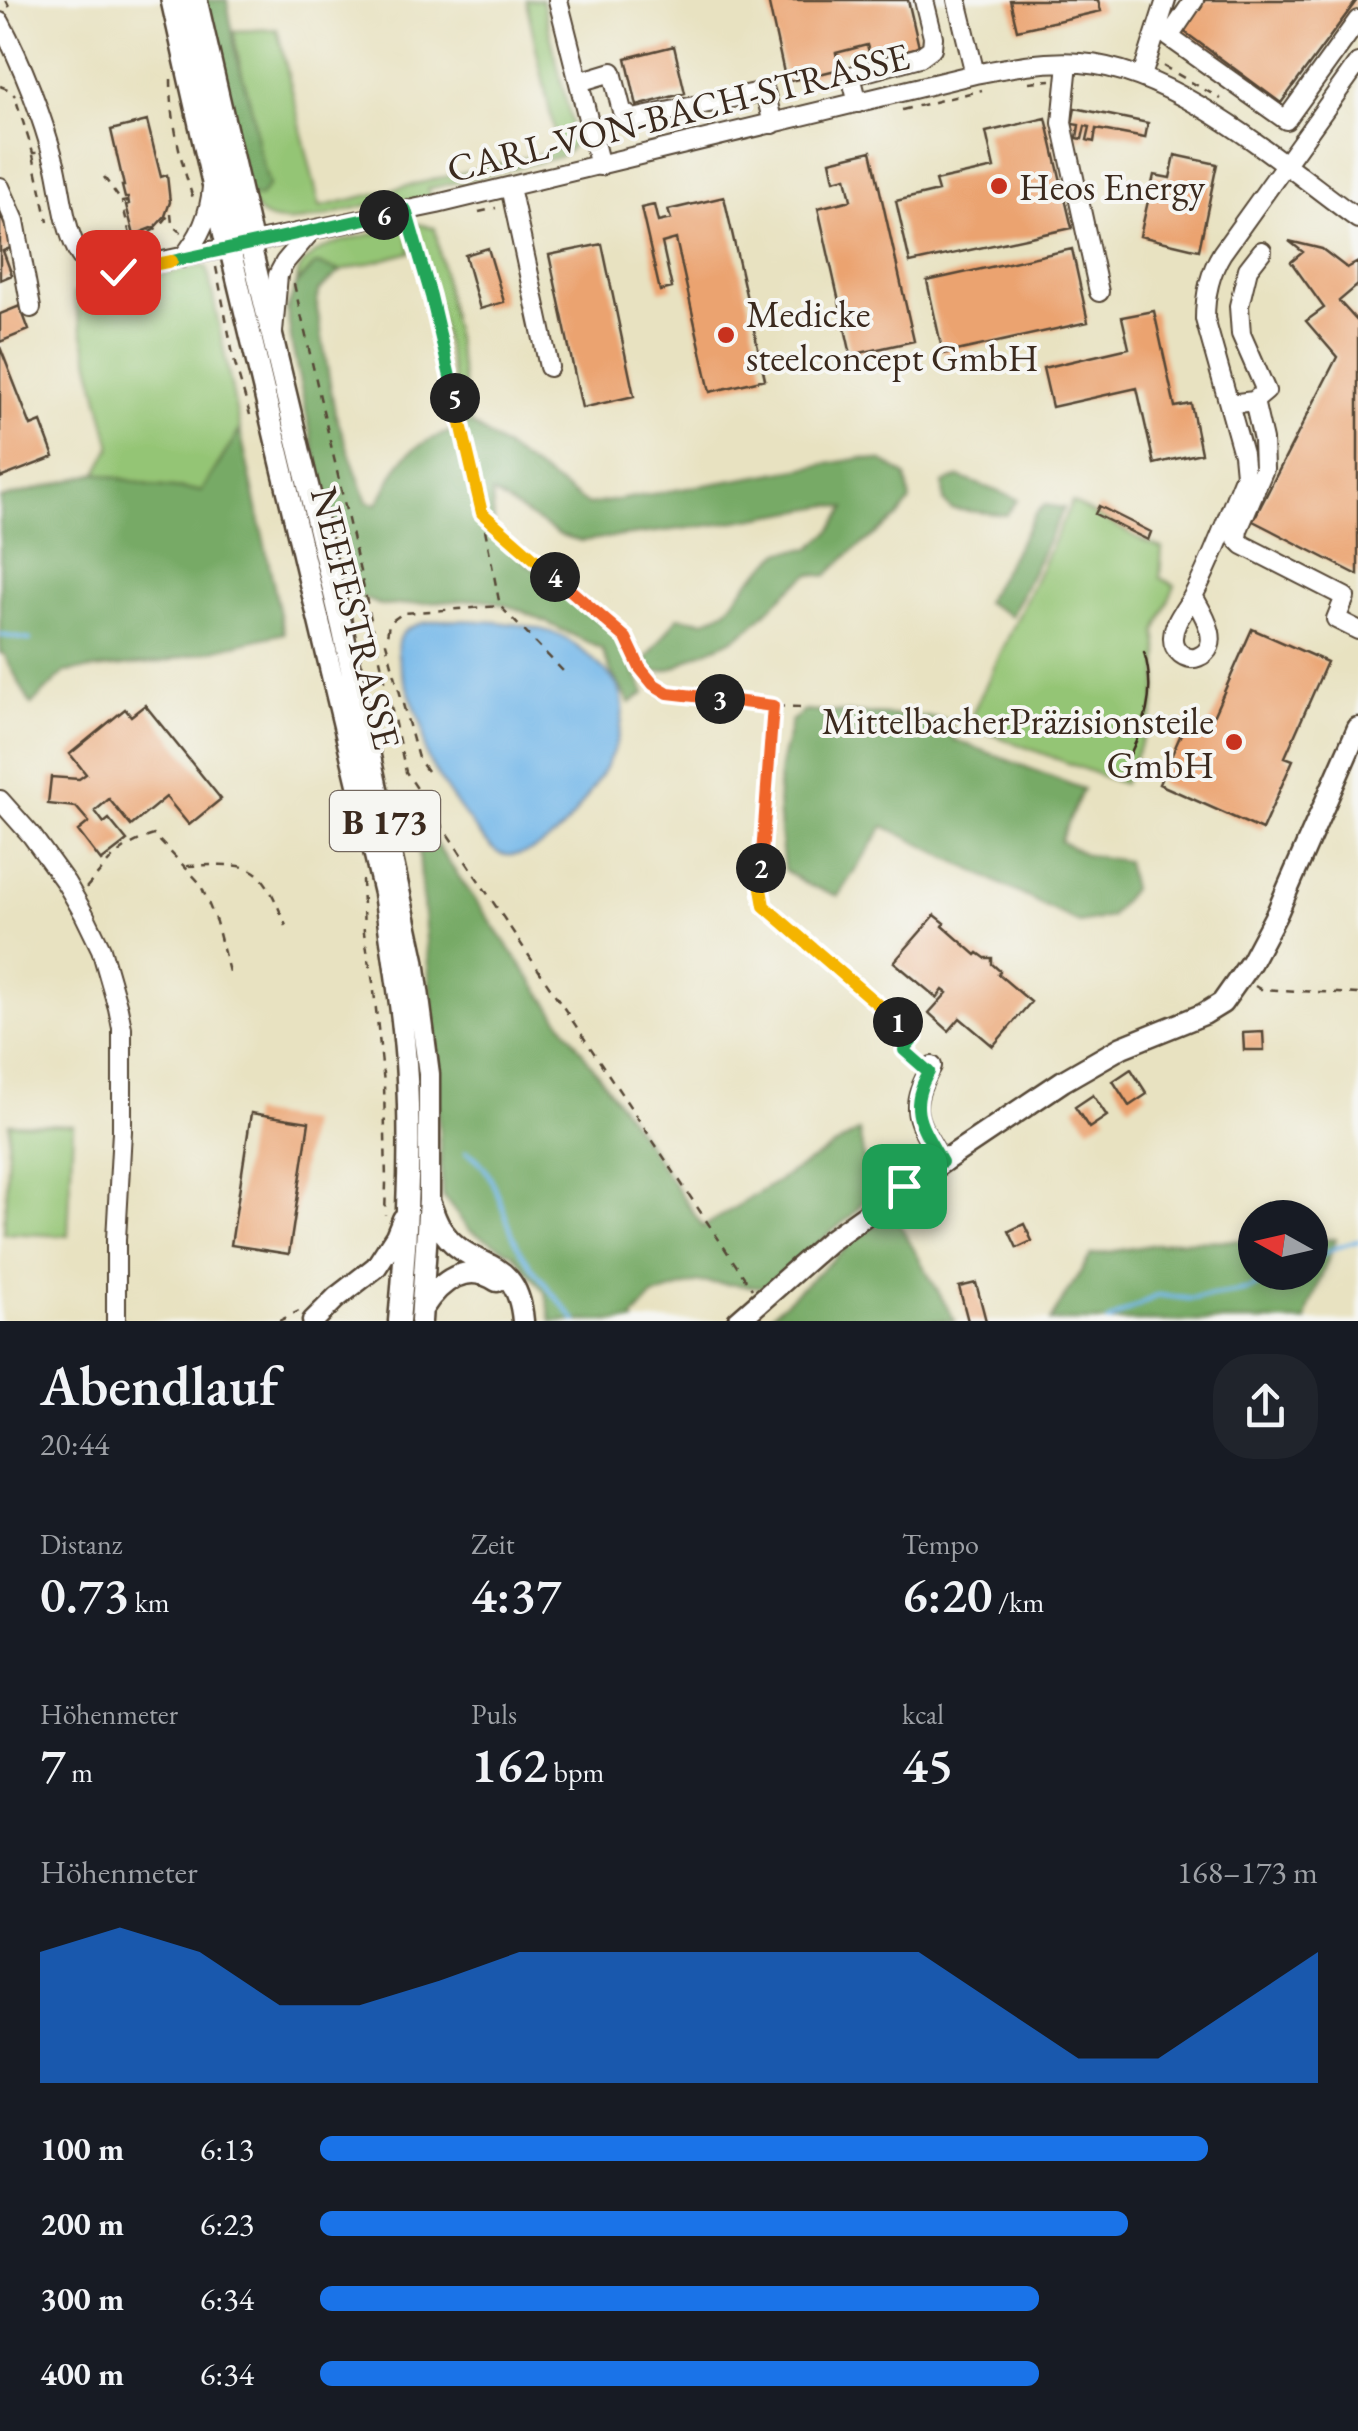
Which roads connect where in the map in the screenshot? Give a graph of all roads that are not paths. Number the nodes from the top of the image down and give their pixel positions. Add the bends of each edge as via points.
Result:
1 (174, 0) edge
2 (194, 0) edge
3 (558, 0) edge
4 (924, 0) edge
5 (957, 0) edge
6 (1166, 0) edge
7 (1194, 0) edge
8 (1358, 20) edge
9 (0, 22) edge
10 (9, 59) edge
11 (1358, 64) edge
12 (1067, 72) junction
13 (974, 74) junction
14 (1142, 76) junction
15 (579, 82) junction
16 (858, 103) junction
17 (773, 124) junction
18 (1285, 165) junction
19 (600, 166) junction
20 (214, 172) junction
21 (0, 187) edge
22 (512, 196) junction
23 (1358, 219) edge
24 (312, 230) junction
25 (240, 246) junction
26 (1262, 252) dead end
27 (182, 258) junction
28 (1099, 292) dead end
29 (31, 308) dead end
30 (273, 333) junction
31 (549, 367) dead end
32 (1254, 401) junction
33 (1230, 404) junction
34 (1193, 596) dead end
35 (1358, 630) edge
36 (1358, 728) edge
37 (0, 800) edge
38 (930, 1069) road end
39 (942, 1162) junction
40 (418, 1202) junction
41 (522, 1312) edge
42 (421, 1316) edge
43 (116, 1321) edge
44 (312, 1321) edge
45 (400, 1321) edge
46 (738, 1321) edge

1 - 20 highway, NEEFESTRASSE / B 173
2 - 25 highway, NEEFESTRASSE / B 173
3 - 15 street
4 - 16 street via 932,48 851,76
5 - 13 street
6 - 14 street
7 - 8 street via 1170,36 1286,120
9 - 10 street, CARL-VON-BACH-STRASSE
10 - 27 street, CARL-VON-BACH-STRASSE via 36,100 71,236 86,264 106,273
11 - 18 street
12 - 13 street, CARL-VON-BACH-STRASSE via 1036,62
12 - 14 street, CARL-VON-BACH-STRASSE via 1084,62
12 - 28 street via 1062,123
13 - 16 street, CARL-VON-BACH-STRASSE
14 - 18 street, CARL-VON-BACH-STRASSE via 1192,101
15 - 17 street via 612,72 622,111 634,119 765,90
15 - 19 street
16 - 17 street, CARL-VON-BACH-STRASSE
17 - 19 street, CARL-VON-BACH-STRASSE
18 - 23 street, CARL-VON-BACH-STRASSE
18 - 33 street via 1209,282 1206,319
19 - 22 street, CARL-VON-BACH-STRASSE
20 - 25 highway, NEEFESTRASSE / B 173
20 - 27 street via 207,217
21 - 29 street via 15,221
22 - 24 street, CARL-VON-BACH-STRASSE
22 - 31 street
24 - 25 street, CARL-VON-BACH-STRASSE
24 - 30 street via 278,275
25 - 27 street, CARL-VON-BACH-STRASSE
25 - 30 main road, NEEFESTRASSE / B 173
25 - 40 main road, NEEFESTRASSE / B 173 via 384,893
26 - 32 street via 1248,269 1239,306 1240,334 1266,391
30 - 40 main road, NEEFESTRASSE / B 173 via 414,960 429,1074
32 - 33 street
32 - 35 street via 1264,469 1237,540 1345,597 1336,619
33 - 34 street via 1245,475
36 - 39 main road via 1277,913 1216,1008 1103,1057
37 - 43 street via 78,902 114,989 122,1028
38 - 39 street via 917,1108
39 - 46 main road via 828,1241
40 - 41 main road via 444,1234 505,1272
40 - 42 main road, NEEFESTRASSE / B 173
40 - 44 main road via 376,1267
40 - 45 main road, NEEFESTRASSE / B 173
41 - 42 main road via 480,1272 443,1283

